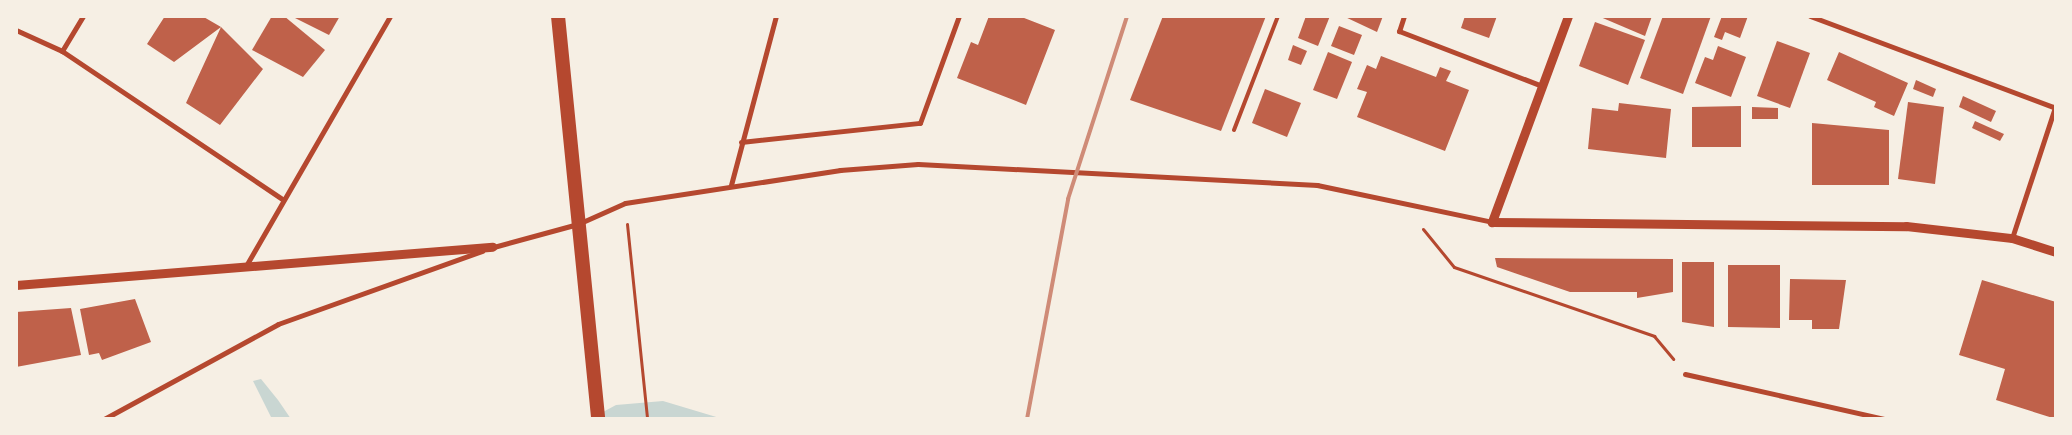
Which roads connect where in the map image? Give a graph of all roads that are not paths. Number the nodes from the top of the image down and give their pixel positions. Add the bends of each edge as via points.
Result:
1 (83, 16) edge
2 (390, 16) edge
3 (558, 16) edge
4 (776, 16) edge
5 (959, 16) edge
6 (1278, 16) edge
7 (1404, 16) edge
8 (1568, 16) edge
9 (1810, 16) edge
10 (16, 30) edge
11 (62, 51) junction
12 (1542, 86) junction
13 (2055, 105) edge
14 (1234, 130) dead end
15 (741, 142) junction
16 (731, 185) junction
17 (282, 199) junction
18 (1492, 222) junction
19 (578, 224) junction
20 (2012, 238) junction
21 (492, 247) junction
22 (2056, 252) edge
23 (247, 264) junction
24 (16, 285) edge
25 (1685, 374) road end
26 (104, 419) edge
27 (598, 419) edge
28 (1884, 419) edge

1 - 11 street
2 - 17 street
3 - 19 highway
4 - 15 street
5 - 15 street via 920,123
6 - 14 lane
7 - 12 street via 1399,31
8 - 12 street
9 - 13 street
10 - 11 street
11 - 17 street
12 - 18 street
13 - 20 street
15 - 16 street
16 - 18 street via 918,164 1244,179 1317,185
16 - 19 street via 625,204
17 - 23 street
18 - 20 street via 1906,226
19 - 21 street
19 - 27 highway
20 - 22 street
21 - 23 street
21 - 26 street via 278,324
23 - 24 street
25 - 28 street

